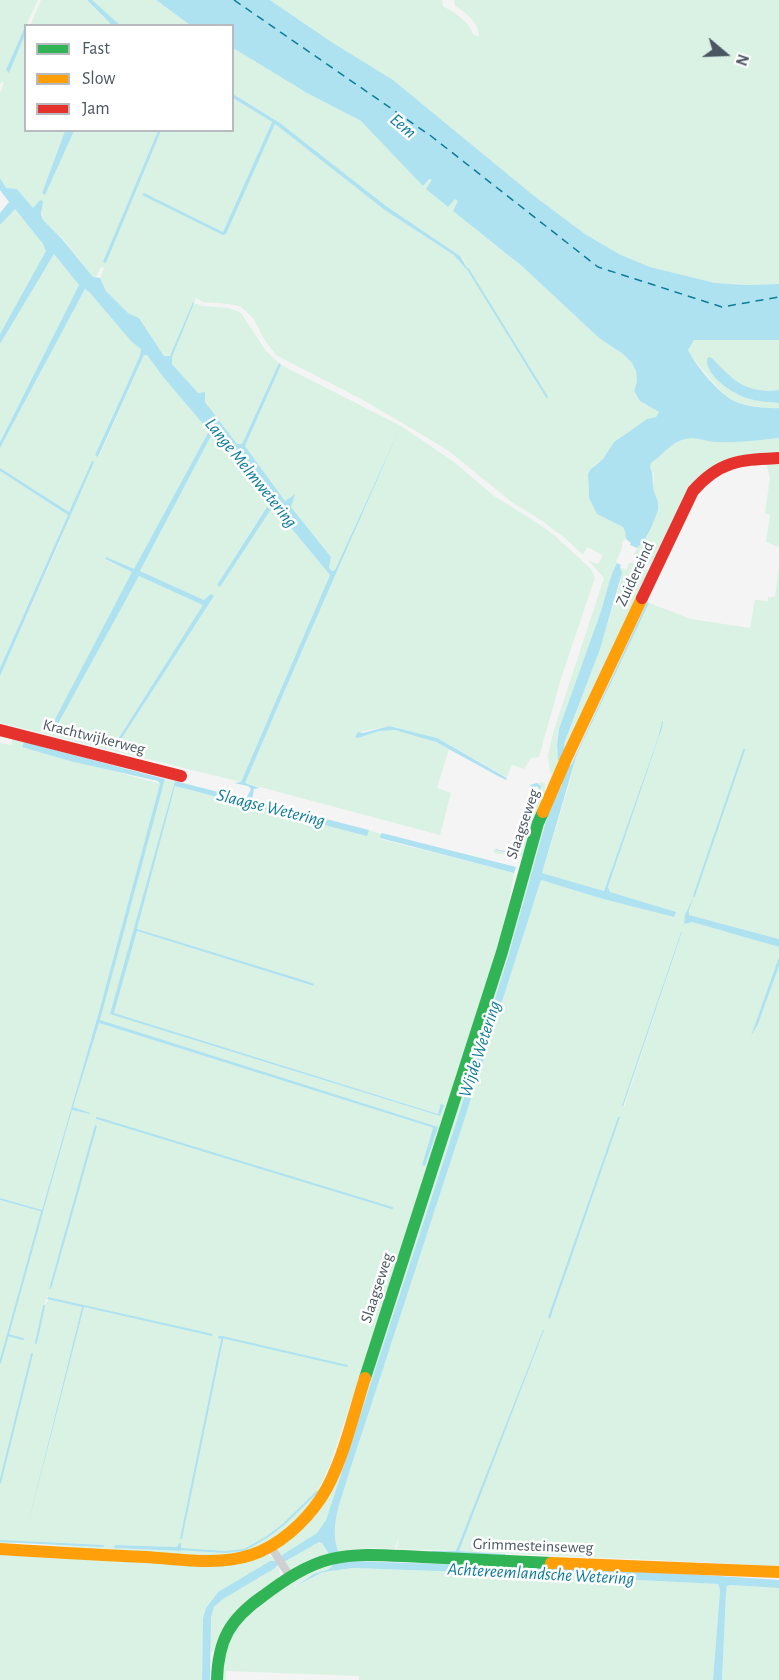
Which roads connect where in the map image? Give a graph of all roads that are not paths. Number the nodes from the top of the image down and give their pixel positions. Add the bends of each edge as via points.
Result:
1 (779, 458) edge
2 (0, 730) edge
3 (564, 763) joint
4 (181, 776) dead end
5 (0, 1549) edge
6 (277, 1556) junction
7 (779, 1572) edge
8 (291, 1578) junction
9 (217, 1680) edge

1 - 3 street, Zuidereind via 719,467 693,491
2 - 4 street, Krachtwijkerweg
3 - 6 street, Slaagseweg via 533,839 502,952 333,1477 327,1491
5 - 6 street, Slaagseweg via 217,1561
6 - 8 street
7 - 8 street, Grimmesteinseweg via 365,1556 333,1559
8 - 9 street, Grimmesteinseweg via 247,1607 230,1625 220,1649

